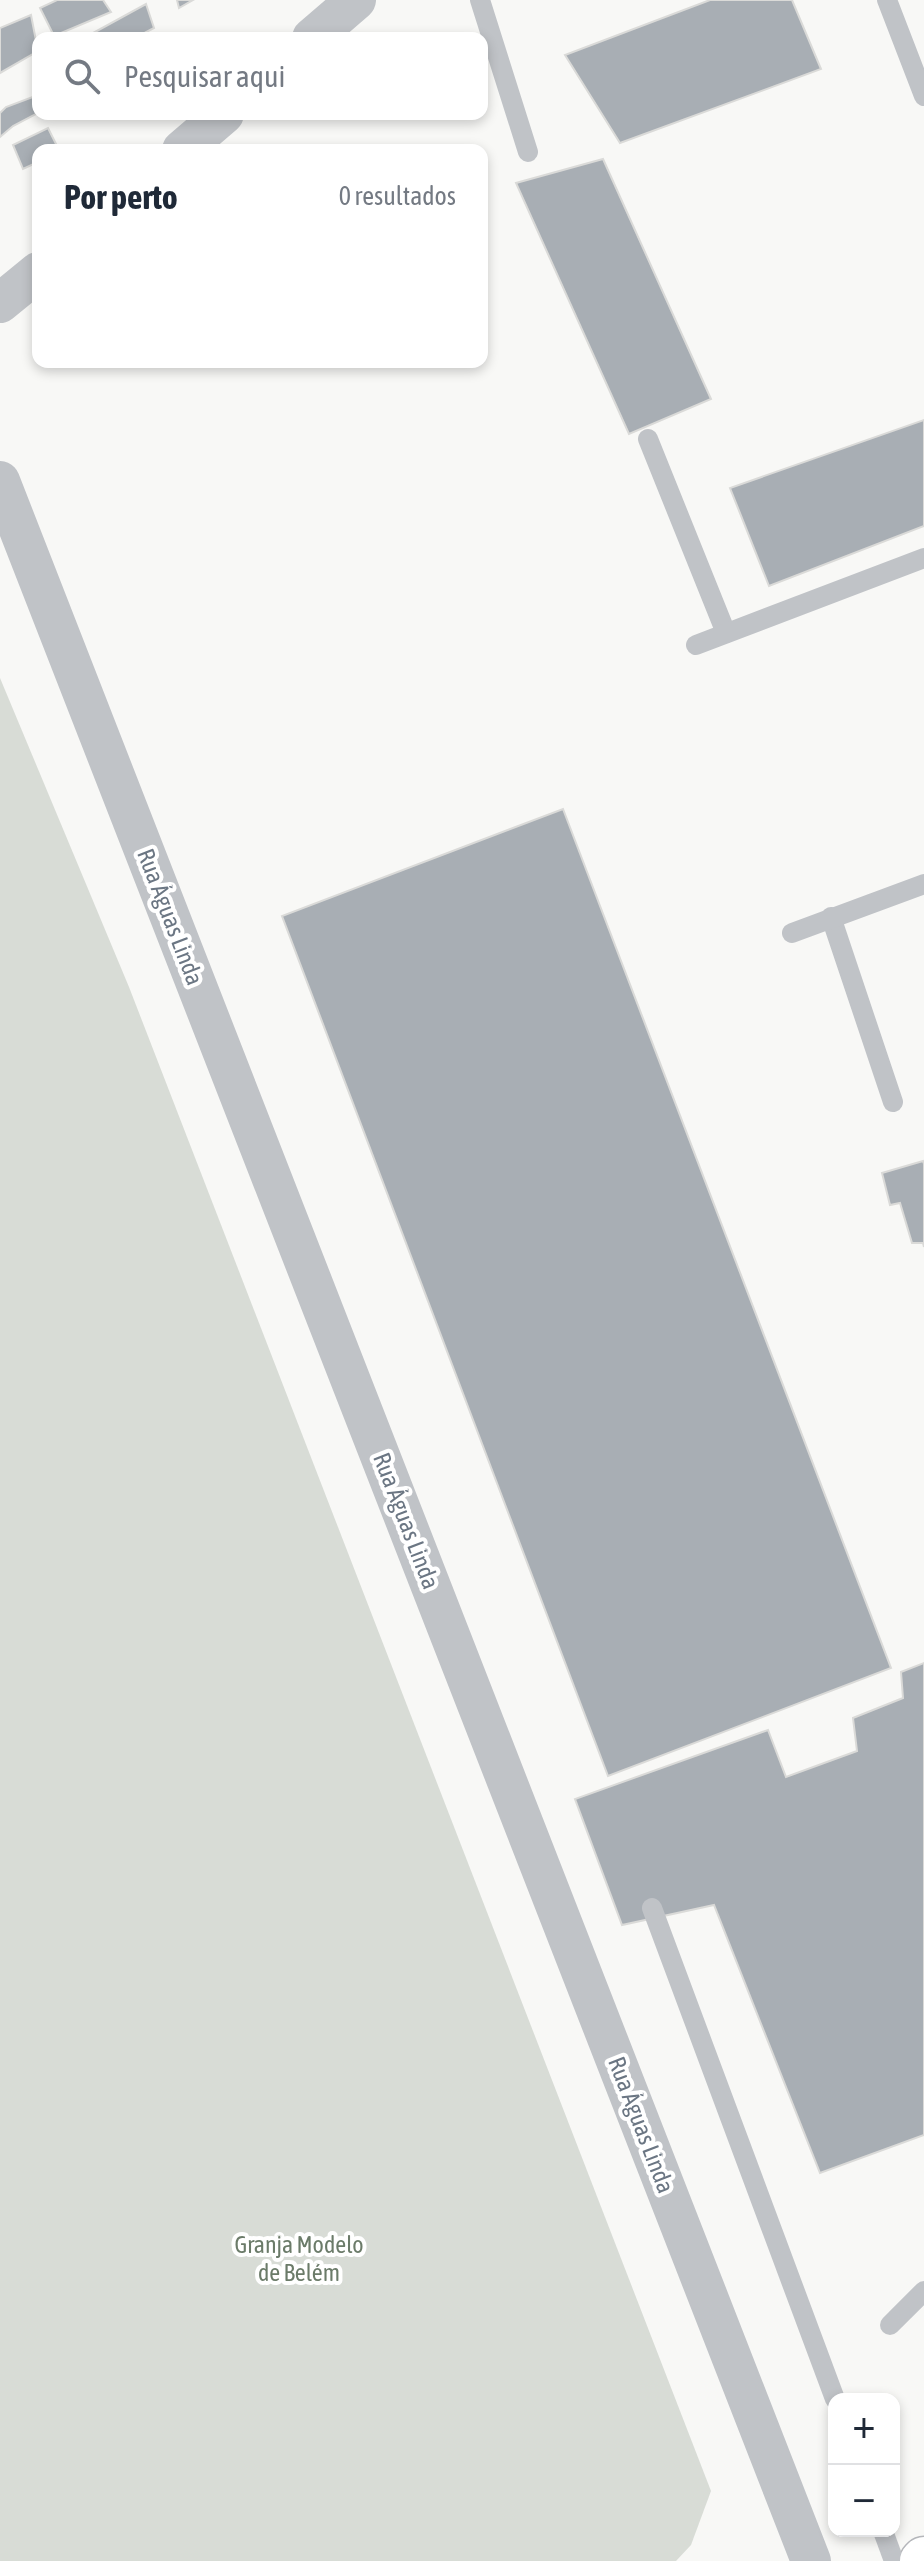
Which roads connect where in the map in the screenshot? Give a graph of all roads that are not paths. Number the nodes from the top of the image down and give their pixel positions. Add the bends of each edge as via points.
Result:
1 (356, 0) edge
2 (480, 0) edge
3 (887, 0) edge
4 (319, 32) edge
5 (924, 96) edge
6 (217, 120) edge
7 (189, 144) edge
8 (528, 152) dead end
9 (32, 277) edge
10 (0, 303) edge
11 (648, 439) dead end
12 (0, 481) edge
13 (924, 558) edge
14 (726, 633) junction
15 (696, 645) dead end
16 (924, 884) edge
17 (831, 917) junction
18 (792, 933) dead end
19 (893, 1102) dead end
20 (652, 1908) dead end
21 (924, 2291) edge
22 (890, 2325) dead end
23 (833, 2393) edge
24 (885, 2537) edge
25 (811, 2561) edge
26 (894, 2561) edge

1 - 4 street
2 - 8 lane
3 - 5 lane
6 - 7 street
9 - 10 street
11 - 14 lane
12 - 25 street, Rua Águas Linda
13 - 14 lane
14 - 15 lane
16 - 17 lane
17 - 18 lane
17 - 19 lane
20 - 23 lane
21 - 22 lane
24 - 26 lane

